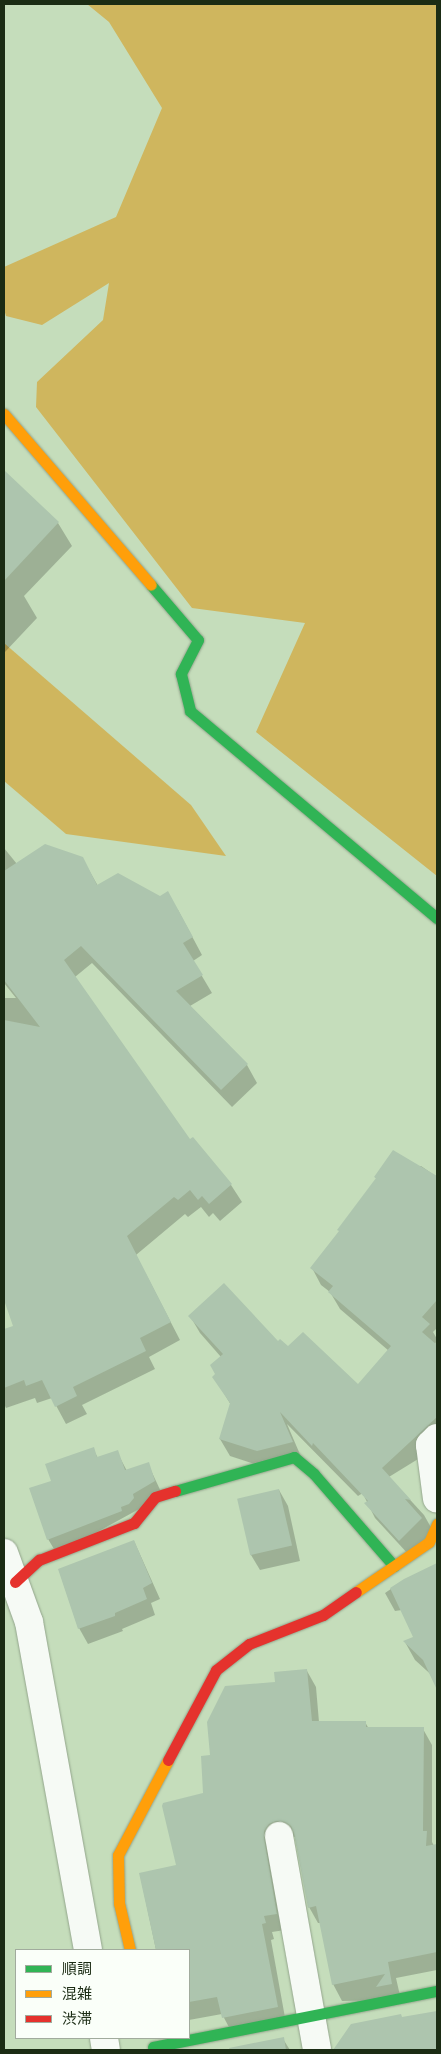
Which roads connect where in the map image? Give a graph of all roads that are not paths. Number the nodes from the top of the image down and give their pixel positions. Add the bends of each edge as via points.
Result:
1 (4, 414) edge
2 (437, 918) edge
3 (437, 1438) edge
4 (437, 1499) edge
5 (436, 1530) edge
6 (4, 1553) edge
7 (394, 1566) junction
8 (14, 1582) junction
9 (279, 1836) dead end
10 (88, 1949) edge
11 (130, 1949) edge
12 (437, 1991) edge
13 (309, 2016) junction
14 (190, 2038) edge
15 (184, 2039) edge
16 (152, 2045) edge
17 (317, 2050) edge

1 - 2 street via 198,640 181,674 190,711
3 - 4 street via 430,1445
5 - 7 street via 429,1542
6 - 8 street
7 - 8 street via 314,1474 294,1458 155,1498 134,1523 38,1560
7 - 11 street via 323,1615 249,1644 216,1670 118,1855 119,1903
8 - 10 street via 29,1622
9 - 13 street
12 - 13 street
13 - 14 street
13 - 17 street
15 - 16 street

